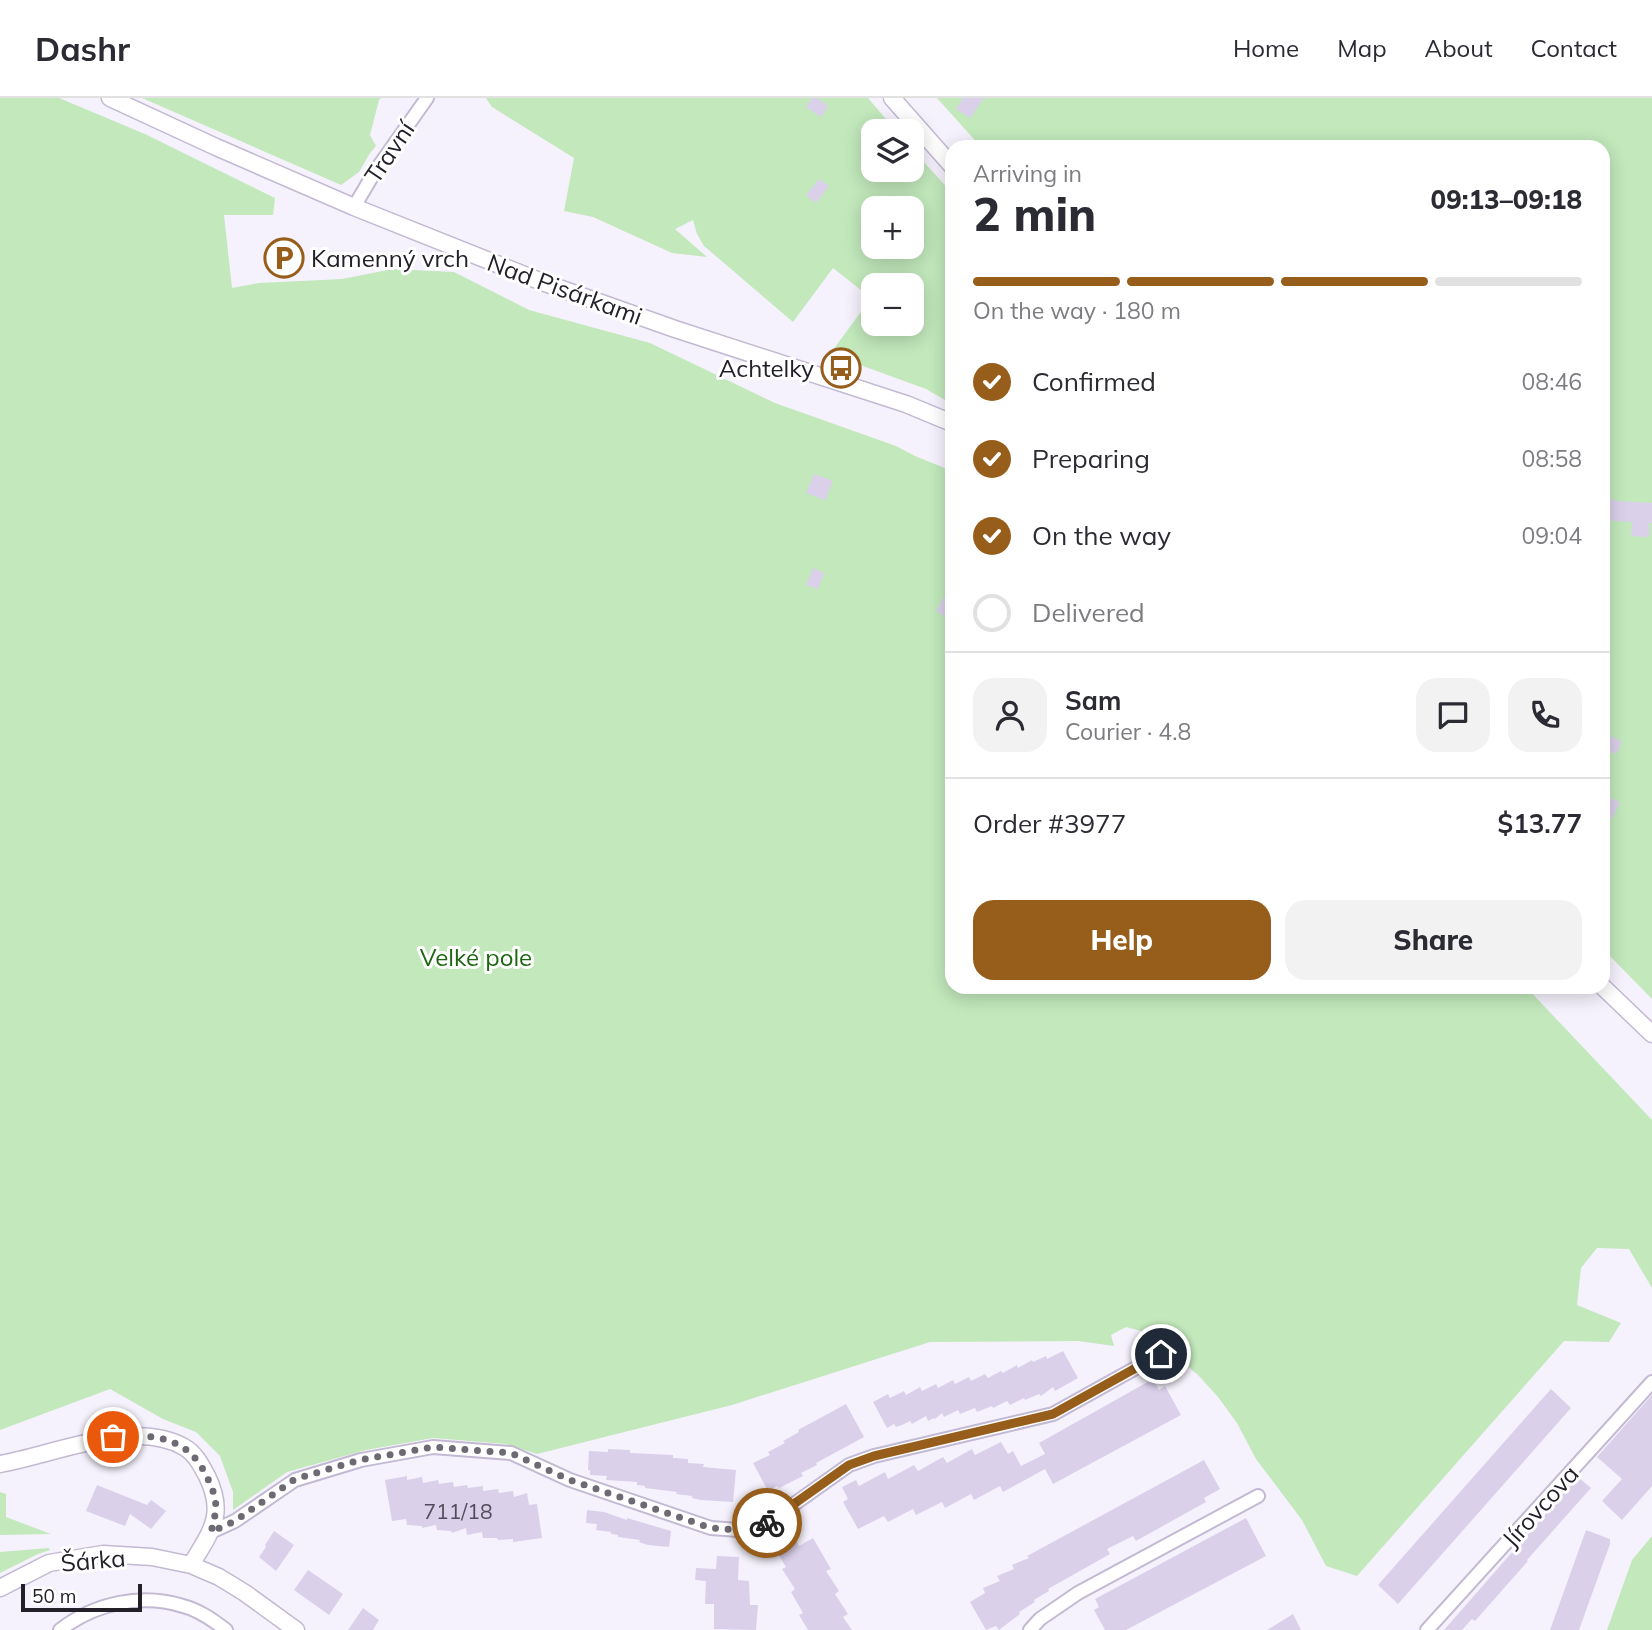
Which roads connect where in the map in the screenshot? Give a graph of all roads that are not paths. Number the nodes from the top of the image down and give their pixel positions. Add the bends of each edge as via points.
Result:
1 (110, 98) edge
2 (427, 98) edge
3 (892, 98) edge
4 (945, 158) edge
5 (354, 207) junction
6 (945, 420) edge
7 (1610, 994) edge
8 (1652, 1034) edge
9 (1161, 1354) dead end
10 (1652, 1382) edge
11 (0, 1464) edge
12 (1258, 1496) dead end
13 (211, 1532) junction
14 (191, 1565) junction
15 (0, 1588) edge
16 (60, 1630) edge
17 (226, 1630) edge
18 (296, 1630) edge
19 (1030, 1630) edge
20 (1427, 1630) edge

1 - 5 street, Nad Pisárkami
2 - 5 street, Travní
3 - 4 street
5 - 6 street, Nad Pisárkami via 542,282
7 - 8 street
9 - 13 street via 1053,1414 849,1465 752,1531 711,1528 570,1480 511,1453 433,1447 360,1460 295,1479 235,1521
10 - 20 street, Jírovcova
11 - 13 street via 113,1437 142,1435 168,1441 185,1447 200,1463 214,1492 217,1510
12 - 19 street via 1078,1593
13 - 14 street
14 - 15 street, Šárka via 152,1557 103,1555 49,1563
14 - 18 street, Šárka via 245,1593
16 - 17 street via 106,1606 145,1600 185,1606

